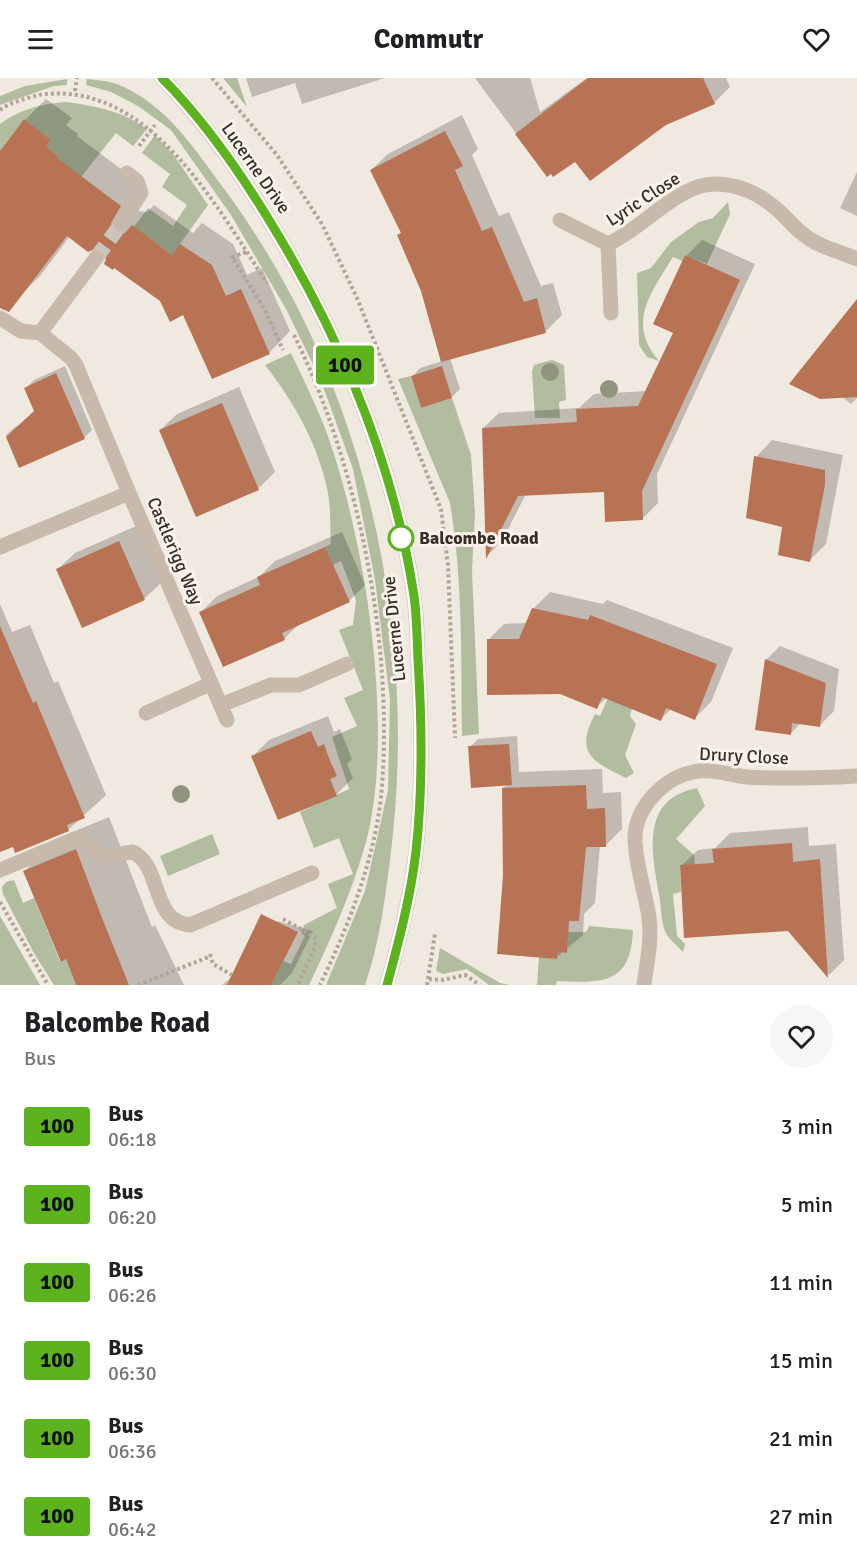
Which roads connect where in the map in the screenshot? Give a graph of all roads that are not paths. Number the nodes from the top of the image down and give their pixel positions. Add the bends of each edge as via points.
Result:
1 (162, 78) edge
2 (127, 173) dead end
3 (560, 220) dead end
4 (121, 224) tunnel mouth
5 (608, 244) junction
6 (96, 258) tunnel mouth
7 (857, 259) edge
8 (611, 313) dead end
9 (0, 318) edge
10 (39, 333) junction
11 (129, 492) junction
12 (0, 546) edge
13 (347, 664) dead end
14 (210, 684) junction
15 (220, 705) junction
16 (146, 713) dead end
17 (227, 720) dead end
18 (857, 776) edge
19 (0, 870) edge
20 (312, 873) dead end
21 (387, 985) edge
22 (644, 985) edge

1 - 21 street, Lucerne Drive via 232,165 268,216 302,276 355,388 388,481 414,597 422,721 416,851
2 - 4 street via 137,181 141,193
3 - 5 street, Lyric Close
5 - 7 street, Lyric Close via 627,235 690,189 712,184 736,185 774,206 804,235
5 - 8 street, Lyric Close
6 - 10 street
9 - 10 street via 21,331
10 - 11 street via 76,365
11 - 12 street, Castlerigg Way
11 - 14 street, Castlerigg Way
13 - 15 street via 299,685 271,685
14 - 15 street, Castlerigg Way
14 - 16 street
15 - 17 street, Castlerigg Way
18 - 22 street, Drury Close via 801,779 692,772 658,790 639,820 635,837 651,938
19 - 20 street via 75,839 105,856 133,852 144,860 170,918 190,925

